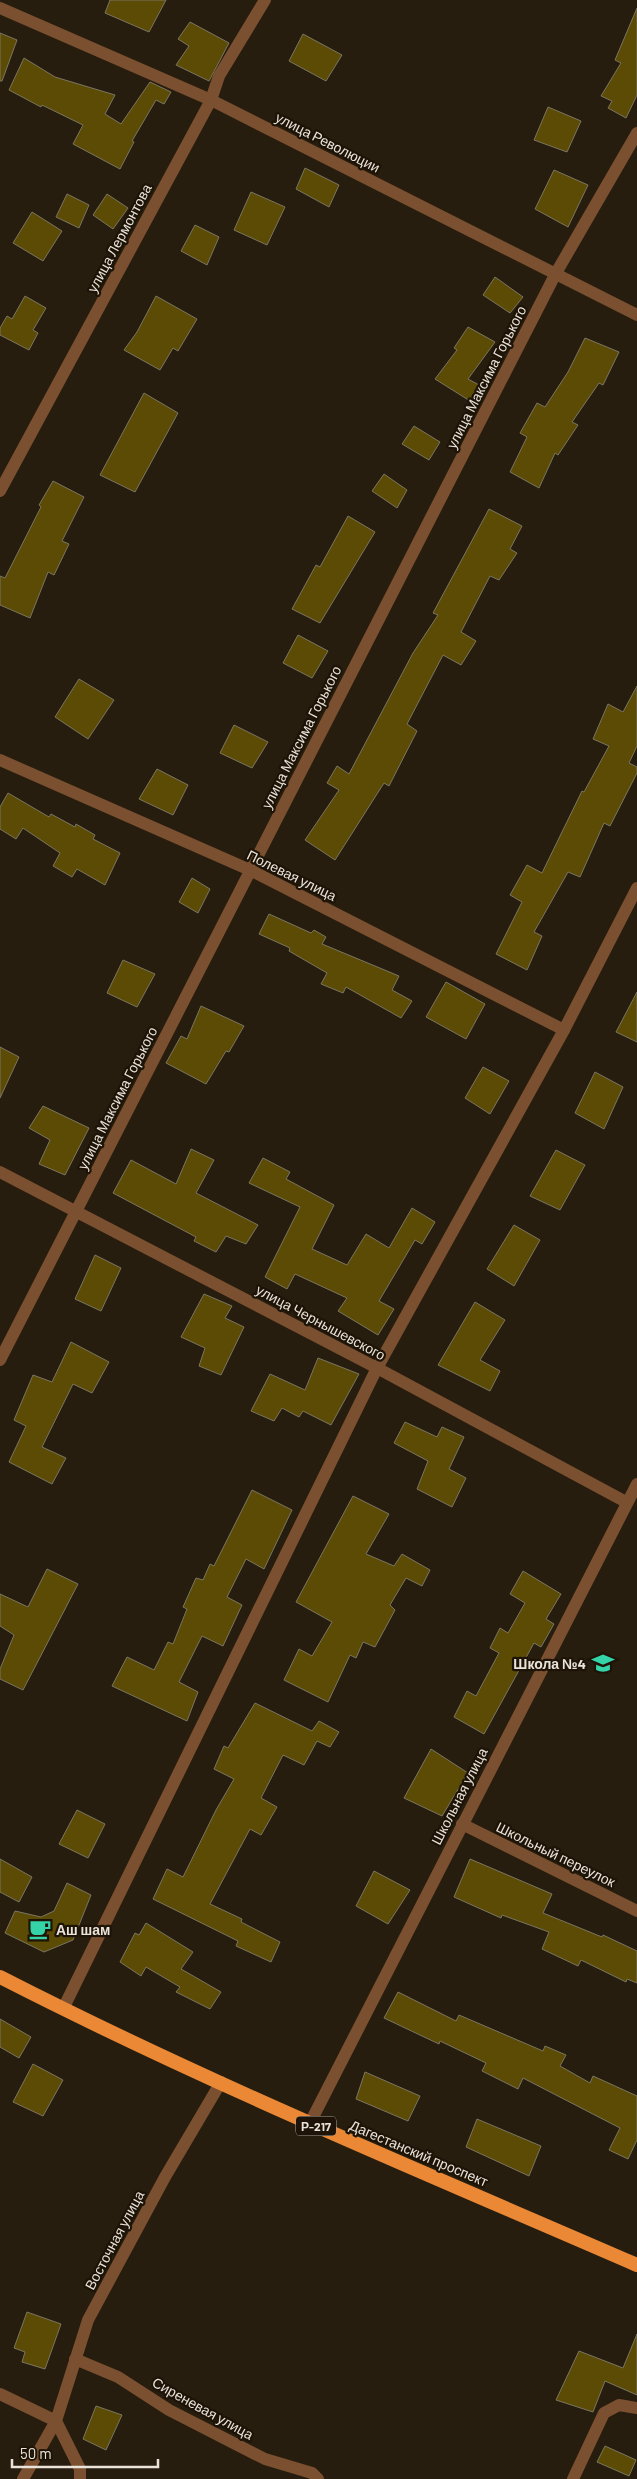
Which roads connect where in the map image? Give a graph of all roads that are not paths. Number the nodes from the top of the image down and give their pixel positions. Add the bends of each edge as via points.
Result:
1 (265, 0) edge
2 (0, 8) edge
3 (211, 100) junction
4 (637, 133) edge
5 (556, 273) junction
6 (637, 315) edge
7 (0, 491) edge
8 (0, 760) edge
9 (250, 870) junction
10 (637, 888) edge
11 (564, 1030) junction
12 (0, 1172) edge
13 (76, 1210) junction
14 (0, 1360) edge
15 (377, 1368) junction
16 (637, 1484) edge
17 (626, 1502) junction
18 (462, 1824) junction
19 (637, 1910) edge
20 (0, 1977) edge
21 (63, 2009) junction
22 (221, 2082) junction
23 (310, 2123) junction
24 (637, 2265) edge
25 (76, 2359) junction
26 (0, 2394) edge
27 (637, 2408) edge
28 (56, 2422) junction
29 (23, 2479) edge
30 (80, 2479) edge
31 (318, 2479) edge
32 (572, 2479) edge

1 - 3 street, улица Лермонтова via 219,76
2 - 3 street, улица Революции
3 - 5 street, улица Революции
3 - 7 street, улица Лермонтова
4 - 5 street, улица Максима Горького
5 - 6 street, улица Революции
5 - 9 street, улица Максима Горького
8 - 9 street, Полевая улица
9 - 11 street, Полевая улица
9 - 13 street, улица Максима Горького
10 - 11 street
11 - 15 street
12 - 13 street, улица Чернышевского
13 - 14 street, улица Максима Горького
13 - 15 street, улица Чернышевского
15 - 17 street, улица Чернышевского
15 - 21 street
16 - 17 street, Школьная улица
17 - 18 street, Школьная улица
18 - 19 street, Школьный переулок
18 - 23 street, Школьная улица
20 - 21 highway, Дагестанский проспект / Р-217
21 - 22 highway, Дагестанский проспект / Р-217
22 - 23 highway, Дагестанский проспект / Р-217
22 - 25 street, Восточная улица via 165,2177 88,2320
23 - 24 highway, Дагестанский проспект / Р-217
25 - 28 street, Восточная улица
25 - 31 street, Сиреневая улица via 118,2377 169,2410 265,2459 312,2473
26 - 28 street
27 - 32 street via 620,2405 604,2413
28 - 29 street, Восточная улица
28 - 30 street via 80,2469

